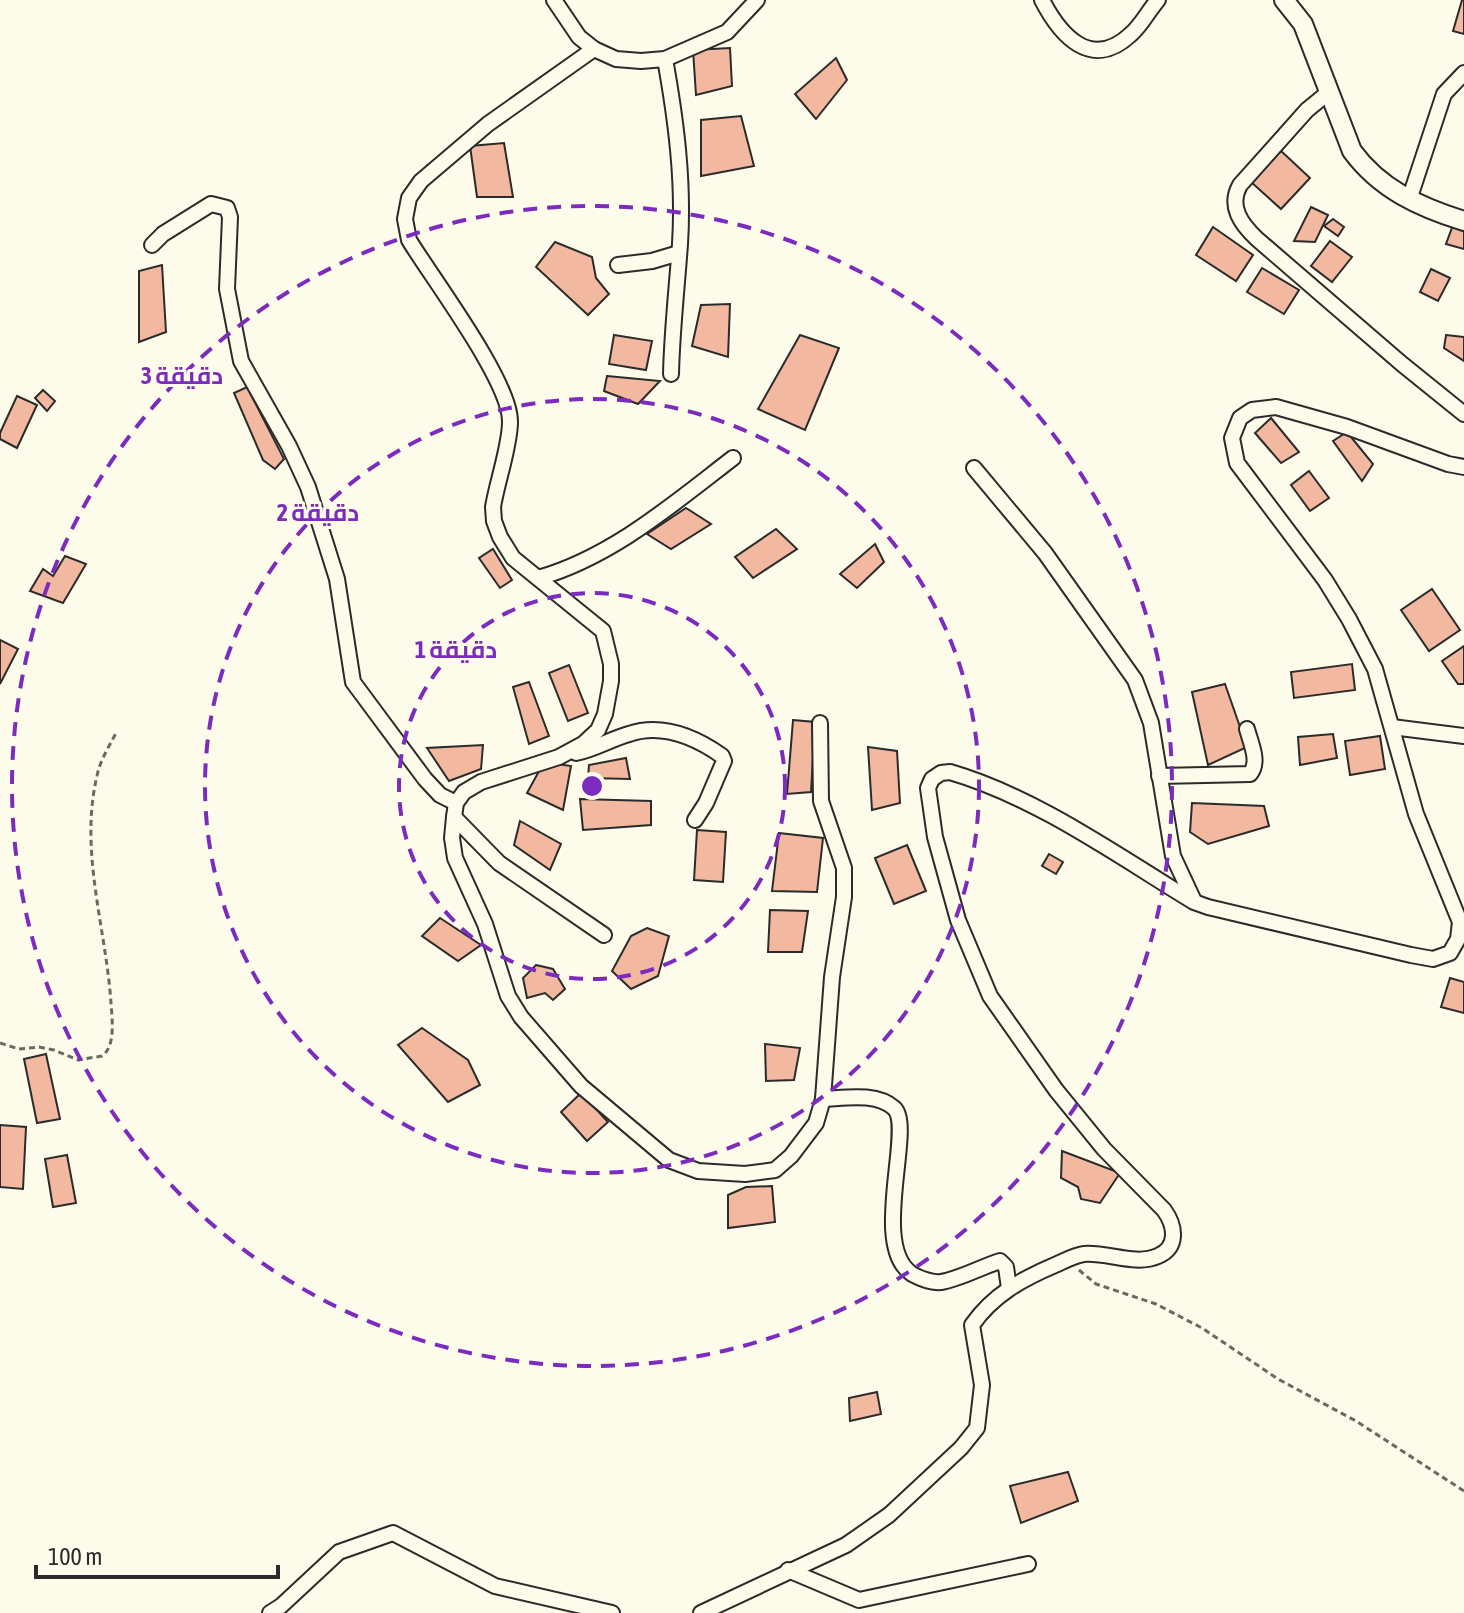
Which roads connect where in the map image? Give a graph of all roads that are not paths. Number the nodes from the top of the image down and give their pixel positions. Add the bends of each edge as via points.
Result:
1 (554, 0) edge
2 (757, 0) edge
3 (1042, 0) edge
4 (1158, 0) edge
5 (1284, 0) edge
6 (594, 49) junction
7 (665, 59) junction
8 (1464, 73) edge
9 (1329, 92) junction
10 (1409, 200) junction
11 (1464, 221) edge
12 (152, 245) dead end
13 (679, 253) junction
14 (618, 265) dead end
15 (671, 374) dead end
16 (1464, 414) edge
17 (733, 458) dead end
18 (1464, 467) edge
19 (974, 468) dead end
20 (538, 578) junction
21 (820, 723) dead end
22 (1392, 727) junction
23 (1247, 729) dead end
24 (1464, 736) edge
25 (559, 757) junction
26 (1159, 776) junction
27 (455, 810) junction
28 (695, 820) dead end
29 (1194, 902) junction
30 (1462, 924) edge
31 (604, 935) dead end
32 (823, 1099) junction
33 (1009, 1288) junction
34 (1028, 1564) dead end
35 (788, 1570) junction
36 (270, 1613) edge
37 (612, 1613) edge
38 (701, 1613) edge

1 - 6 street via 579,37
2 - 7 street via 727,32
3 - 4 street via 1068,40 1100,49 1113,48 1130,36
5 - 9 street via 1303,24
6 - 7 street via 616,59
6 - 20 street via 488,124 421,181 409,198 405,219 409,240 480,349 504,397 511,421 494,521 513,558
7 - 13 street via 678,135
8 - 10 street via 1444,94
9 - 10 street via 1357,158 1381,183
9 - 16 street via 1240,185 1239,218 1257,239
10 - 11 street
12 - 27 street via 211,204 227,208 227,289 241,361 308,487 337,579 353,682 425,779
13 - 14 street
13 - 15 street
17 - 20 street via 617,542
18 - 22 street via 1276,407 1252,410 1240,418 1232,438 1237,463 1349,619 1375,669
19 - 26 street via 1045,553 1135,680 1151,723
20 - 25 street via 603,631 611,664 598,730
21 - 32 street via 821,801 844,868
22 - 24 street
22 - 30 street via 1416,814
23 - 26 street via 1255,761 1250,774
25 - 27 street via 481,782 464,792
25 - 28 street via 648,729 696,740 724,761
26 - 29 street via 1173,856
27 - 31 street via 499,863
27 - 32 street via 455,858 485,924 508,996 581,1086 669,1160 698,1171 775,1170 816,1123
29 - 30 street via 1433,959 1455,947
29 - 33 street via 1003,792 950,772 932,779 928,788 935,837 958,920 990,996 1056,1090 1172,1221 1172,1244 1157,1256 1082,1254
32 - 33 street via 860,1096 887,1103 899,1114 893,1231 906,1270 923,1281 941,1282 1000,1261
33 - 35 street via 984,1307 972,1325 982,1385 977,1428 889,1515 846,1545
34 - 35 street via 859,1600
35 - 38 street
36 - 37 street via 339,1552 393,1533 495,1586

